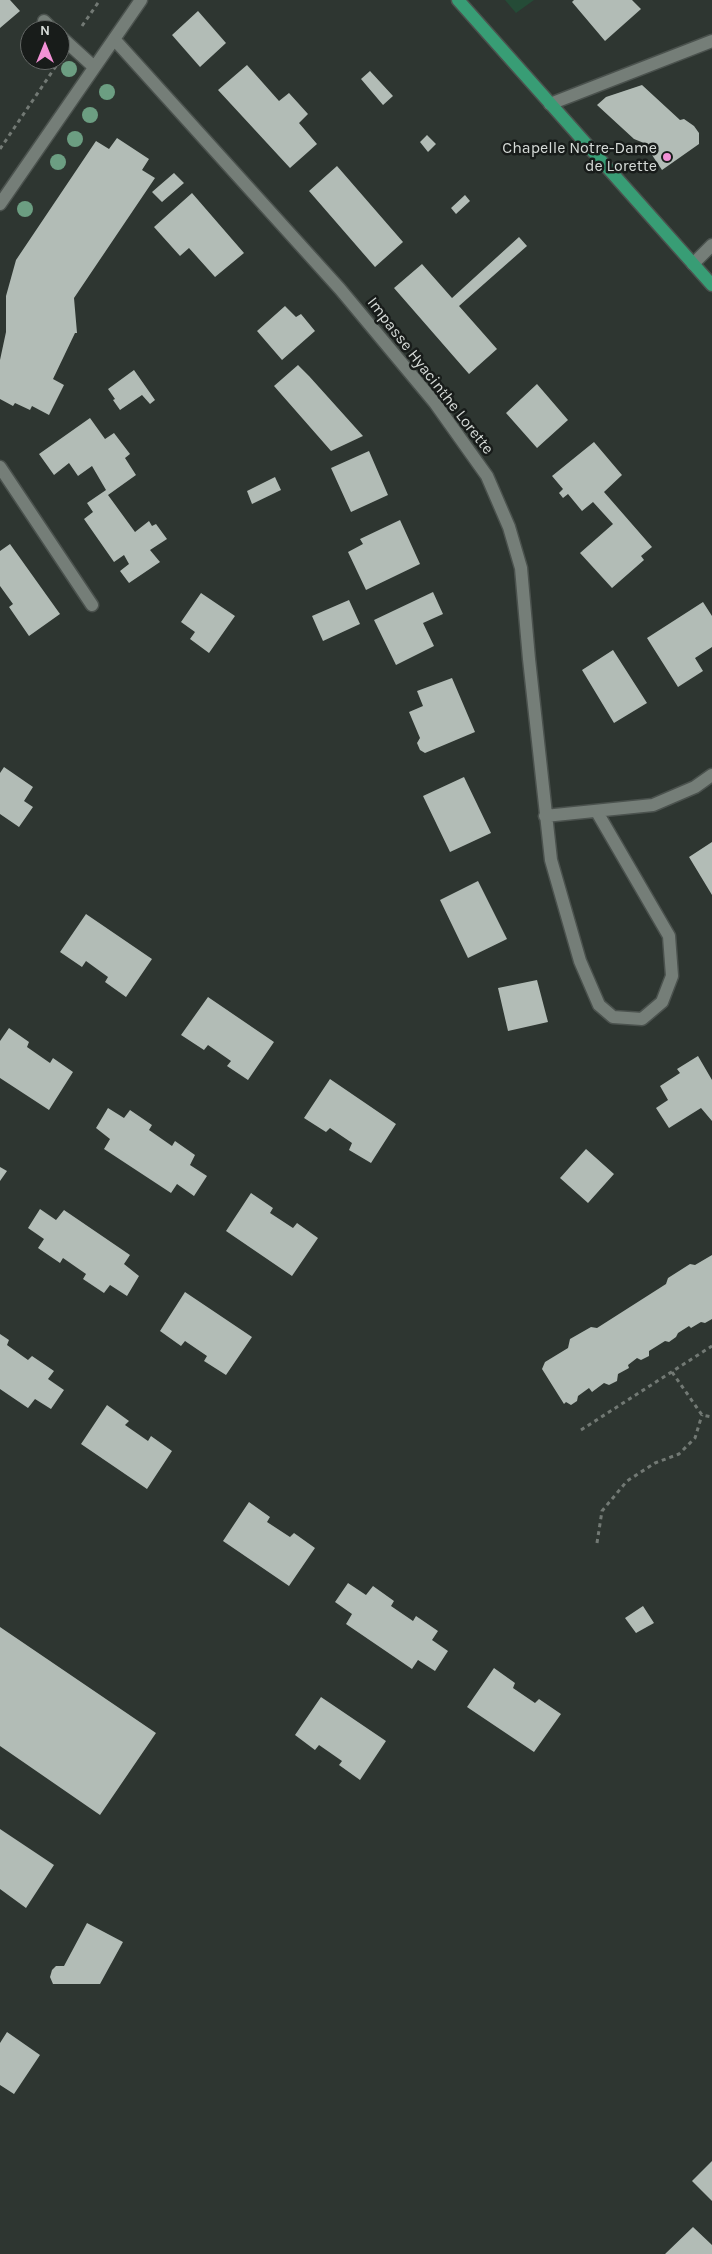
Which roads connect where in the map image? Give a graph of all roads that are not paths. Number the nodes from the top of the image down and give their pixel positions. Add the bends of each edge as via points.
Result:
1 (141, 0) edge
2 (458, 0) edge
3 (114, 39) junction
4 (712, 41) edge
5 (70, 45) edge
6 (94, 67) junction
7 (550, 104) junction
8 (0, 204) edge
9 (712, 246) edge
10 (693, 264) junction
11 (712, 285) edge
12 (0, 467) edge
13 (92, 605) dead end
14 (712, 775) edge
15 (597, 812) junction
16 (545, 816) junction

1 - 3 street
2 - 7 main road
3 - 6 street
3 - 16 street, Impasse Hyacinthe Lorette via 340,289 435,403 487,476 509,527 521,568
4 - 7 street
5 - 6 street
6 - 8 street
7 - 10 main road
9 - 10 street
10 - 11 main road
12 - 13 street
14 - 15 street via 695,788 653,805
15 - 16 street
15 - 16 street, Impasse Hyacinthe Lorette via 669,936 672,976 662,1002 642,1019 613,1017 599,1005 580,961 552,860

